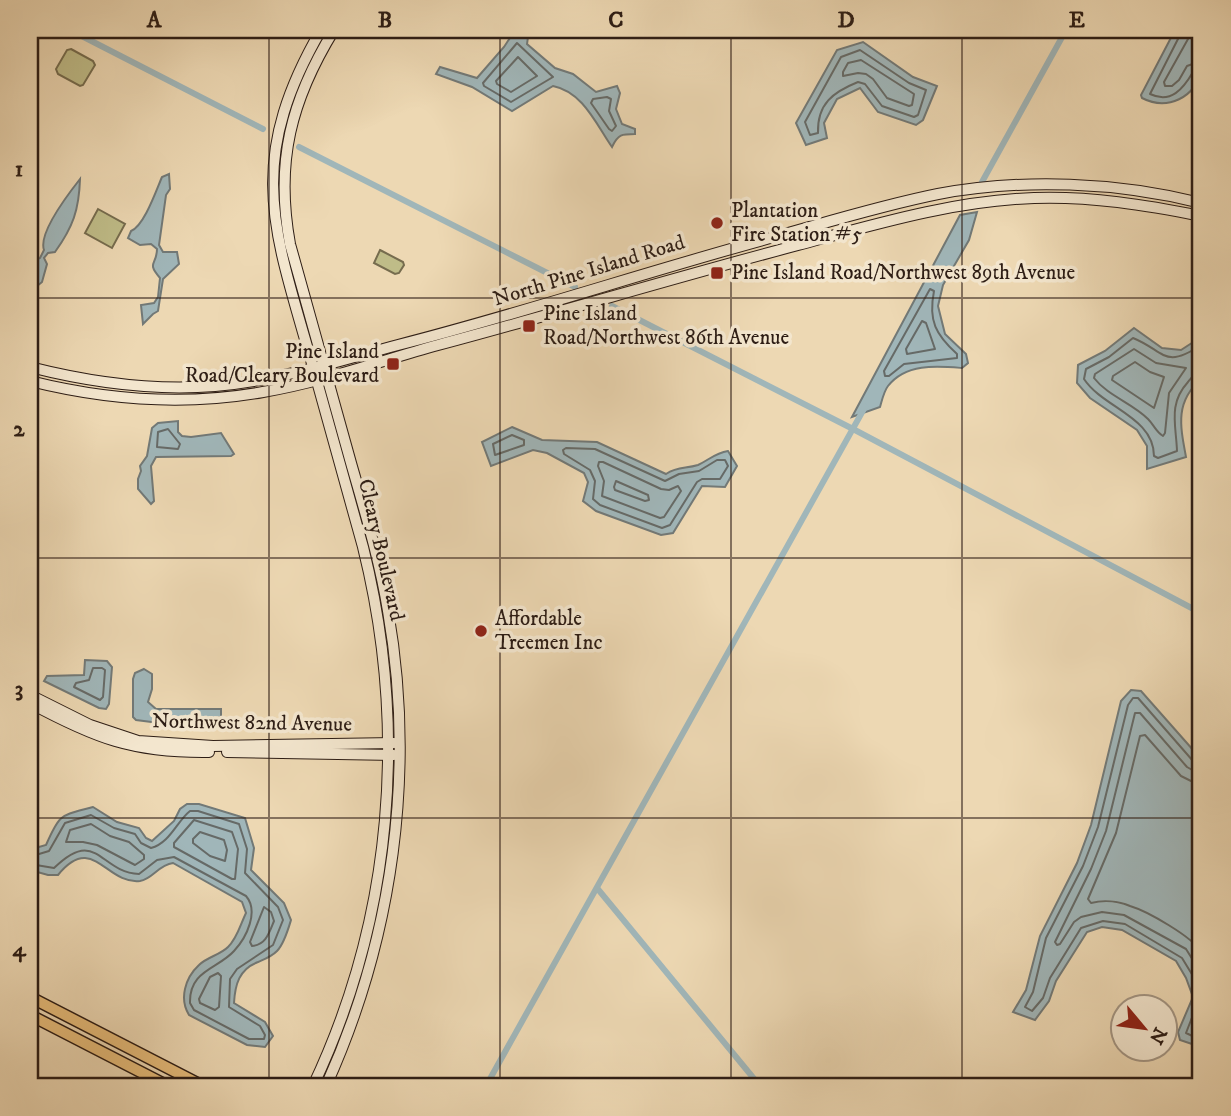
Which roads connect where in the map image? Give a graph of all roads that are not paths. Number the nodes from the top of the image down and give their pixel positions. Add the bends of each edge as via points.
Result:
1 (321, 30) edge
2 (334, 30) edge
3 (1201, 203) edge
4 (1201, 216) edge
5 (318, 366) junction
6 (30, 367) edge
7 (322, 378) junction
8 (30, 382) edge
9 (30, 695) edge
10 (30, 703) edge
11 (388, 743) junction
12 (400, 743) junction
13 (394, 755) junction
14 (30, 997) edge
15 (30, 1015) edge
16 (168, 1086) edge
17 (203, 1086) edge
18 (313, 1086) edge
19 (326, 1086) edge

1 - 5 street, Cleary Boulevard via 285,106 276,137 272,180 281,255
2 - 5 street, Cleary Boulevard via 299,97 283,181 290,244
3 - 5 street, North Pine Island Road via 1082,185 939,194
4 - 7 street, North Pine Island Road via 1135,204 1034,198 938,209
5 - 6 street, North Pine Island Road via 267,379 208,386 103,382
5 - 7 street, Cleary Boulevard
7 - 8 street, North Pine Island Road via 264,392 175,400 99,396
7 - 11 street, Cleary Boulevard via 374,595 385,668
7 - 12 street, Cleary Boulevard via 383,582 396,668
9 - 11 street, Northwest 82nd Avenue via 90,725 138,741 213,746
10 - 13 street, Northwest 82nd Avenue via 85,732 136,748 176,753
11 - 12 street, Northwest 82nd Avenue
11 - 13 street, Cleary Boulevard
12 - 13 street, Cleary Boulevard
13 - 18 street, Cleary Boulevard via 379,876 360,963
13 - 19 street, Cleary Boulevard via 394,850 379,935 351,1028
14 - 17 main road
15 - 16 main road

